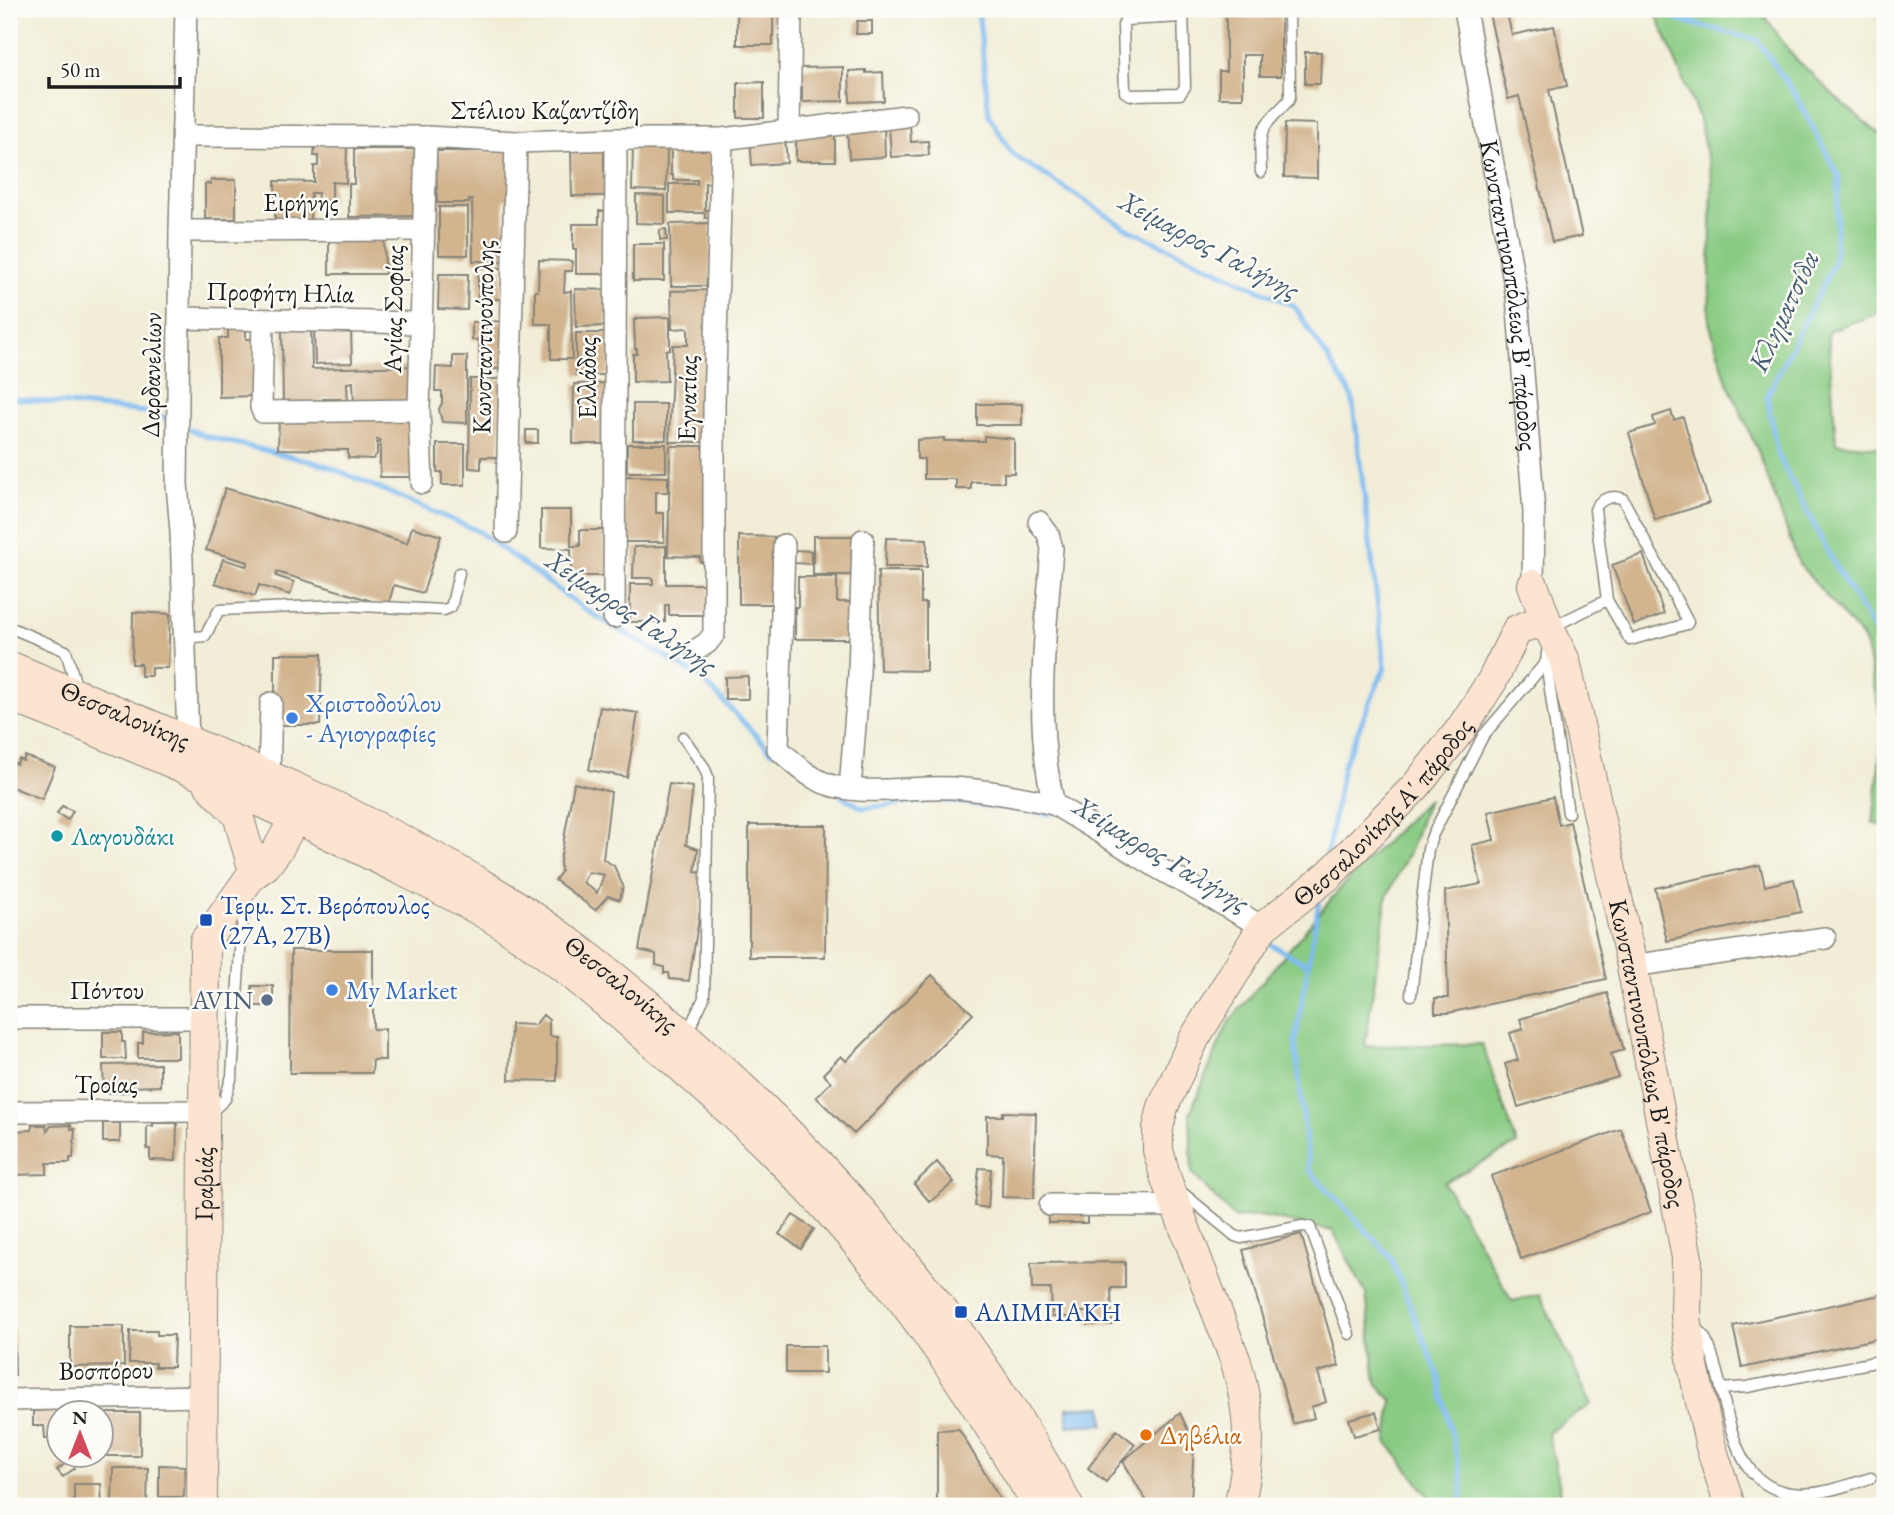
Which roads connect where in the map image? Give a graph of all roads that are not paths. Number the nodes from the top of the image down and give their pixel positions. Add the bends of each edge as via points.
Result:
1 (187, 9) edge
2 (791, 9) edge
3 (1289, 9) edge
4 (1465, 9) edge
5 (1182, 13) edge
6 (906, 116) dead end
7 (789, 132) junction
8 (183, 136) junction
9 (426, 137) junction
10 (616, 139) junction
11 (722, 139) junction
12 (516, 142) junction
13 (1261, 172) dead end
14 (422, 230) junction
15 (180, 231) junction
16 (180, 318) junction
17 (263, 320) junction
18 (420, 324) junction
19 (419, 410) junction
20 (422, 483) dead end
21 (1039, 522) dead end
22 (506, 532) dead end
23 (863, 540) dead end
24 (784, 545) dead end
25 (459, 573) dead end
26 (1533, 585) joint
27 (1607, 600) junction
28 (614, 617) dead end
29 (1533, 626) junction
30 (9, 627) edge
31 (185, 638) junction
32 (696, 650) dead end
33 (1546, 662) junction
34 (9, 666) edge
35 (79, 695) junction
36 (9, 696) edge
37 (271, 703) dead end
38 (683, 737) dead end
39 (188, 741) junction
40 (196, 775) junction
41 (850, 789) junction
42 (287, 797) junction
43 (1054, 804) junction
44 (1568, 813) dead end
45 (251, 868) junction
46 (1263, 927) junction
47 (1825, 938) dead end
48 (1632, 966) junction
49 (1411, 995) dead end
50 (9, 1018) edge
51 (220, 1018) junction
52 (686, 1036) junction
53 (9, 1112) edge
54 (204, 1114) junction
55 (1170, 1193) junction
56 (1050, 1205) dead end
57 (1686, 1317) junction
58 (1349, 1334) dead end
59 (1885, 1360) edge
60 (1721, 1389) junction
61 (203, 1396) junction
62 (9, 1399) edge
63 (1871, 1478) dead end
64 (202, 1506) edge
65 (1038, 1506) edge
66 (1068, 1506) edge
67 (1238, 1506) edge
68 (1730, 1506) edge

1 - 8 street, Δαρδανελίων
2 - 7 street
3 - 13 lane via 1290,96 1262,127
4 - 26 street, Κωνσταντινουπόλεως Β' πάροδος via 1517,298 1534,512
5 - 5 lane via 1185,87 1180,94 1125,92 1125,20
6 - 7 street, Στέλιου Καζαντζίδη
7 - 11 street, Στέλιου Καζαντζίδη
8 - 9 street, Στέλιου Καζαντζίδη
8 - 15 street, Δαρδανελίων
9 - 12 street, Στέλιου Καζαντζίδη
9 - 14 street, Αγίας Σοφίας
10 - 11 street, Στέλιου Καζαντζίδη
10 - 12 street, Στέλιου Καζαντζίδη
10 - 28 street, Ελλάδας
11 - 32 street, Εγνατίας via 714,405 714,634
12 - 22 street, Κωνσταντινούπολης
14 - 15 street, Ειρήνης
14 - 18 street, Αγίας Σοφίας
15 - 16 street, Δαρδανελίων
16 - 17 street, Προφήτη Ηλία
16 - 31 street, Δαρδανελίων via 177,484
17 - 18 street, Προφήτη Ηλία
17 - 19 street via 263,412
18 - 19 street, Αγίας Σοφίας
19 - 20 street, Αγίας Σοφίας
21 - 43 street via 1052,548 1043,747
23 - 41 street
24 - 41 street via 779,749 815,779
25 - 31 lane via 451,607 444,610 341,605 219,610 205,636
26 - 29 main road, Θεσσαλονίκης Α' πάροδος
27 - 27 lane via 1630,640 1688,622 1623,499 1614,496 1595,510
27 - 29 lane via 1567,621
29 - 33 lane
29 - 46 main road, Θεσσαλονίκης Α' πάροδος via 1517,630 1461,729 1416,786 1329,874
29 - 48 main road, Κωνσταντινουπόλεως Β' πάροδος via 1565,661
30 - 35 lane via 66,651
31 - 39 street, Δαρδανελίων
33 - 44 lane
33 - 49 lane via 1483,736 1432,836
34 - 35 main road, Θεσσαλονίκης
35 - 39 main road, Θεσσαλονίκης
36 - 40 main road, Θεσσαλονίκης
37 - 42 street
38 - 52 lane via 708,777 704,998
39 - 42 main road, Θεσσαλονίκης
40 - 42 main road, Θεσσαλονίκης
40 - 45 main road via 237,815
41 - 43 street via 952,788
42 - 45 main road, Γραβιάς via 256,841
42 - 52 main road, Θεσσαλονίκης via 433,858 543,922
42 - 65 main road, Θεσσαλονίκης via 509,928 590,989 724,1105 823,1204 896,1292 969,1394
43 - 46 street
45 - 51 main road, Γραβιάς via 205,941
46 - 55 main road, Θεσσαλονίκης Α' πάροδος via 1194,1039 1163,1107 1158,1150
47 - 48 street
48 - 57 main road, Κωνσταντινουπόλεως Β' πάροδος via 1687,1258
50 - 51 street, Πόντου
51 - 54 main road, Γραβιάς
52 - 66 main road, Θεσσαλονίκης via 786,1130 904,1262 1010,1407
53 - 54 street, Τροίας
54 - 61 main road, Γραβιάς
55 - 56 street
55 - 58 lane via 1241,1238 1310,1227
55 - 67 main road, Θεσσαλονίκης Α' πάροδος via 1244,1393 1248,1458
57 - 60 lane via 1709,1343
57 - 68 main road, Κωνσταντινουπόλεως Β' πάροδος via 1711,1447
59 - 60 lane
60 - 63 lane via 1743,1462 1766,1484 1801,1494
61 - 62 street, Βοσπόρου
61 - 64 main road, Γραβιάς

